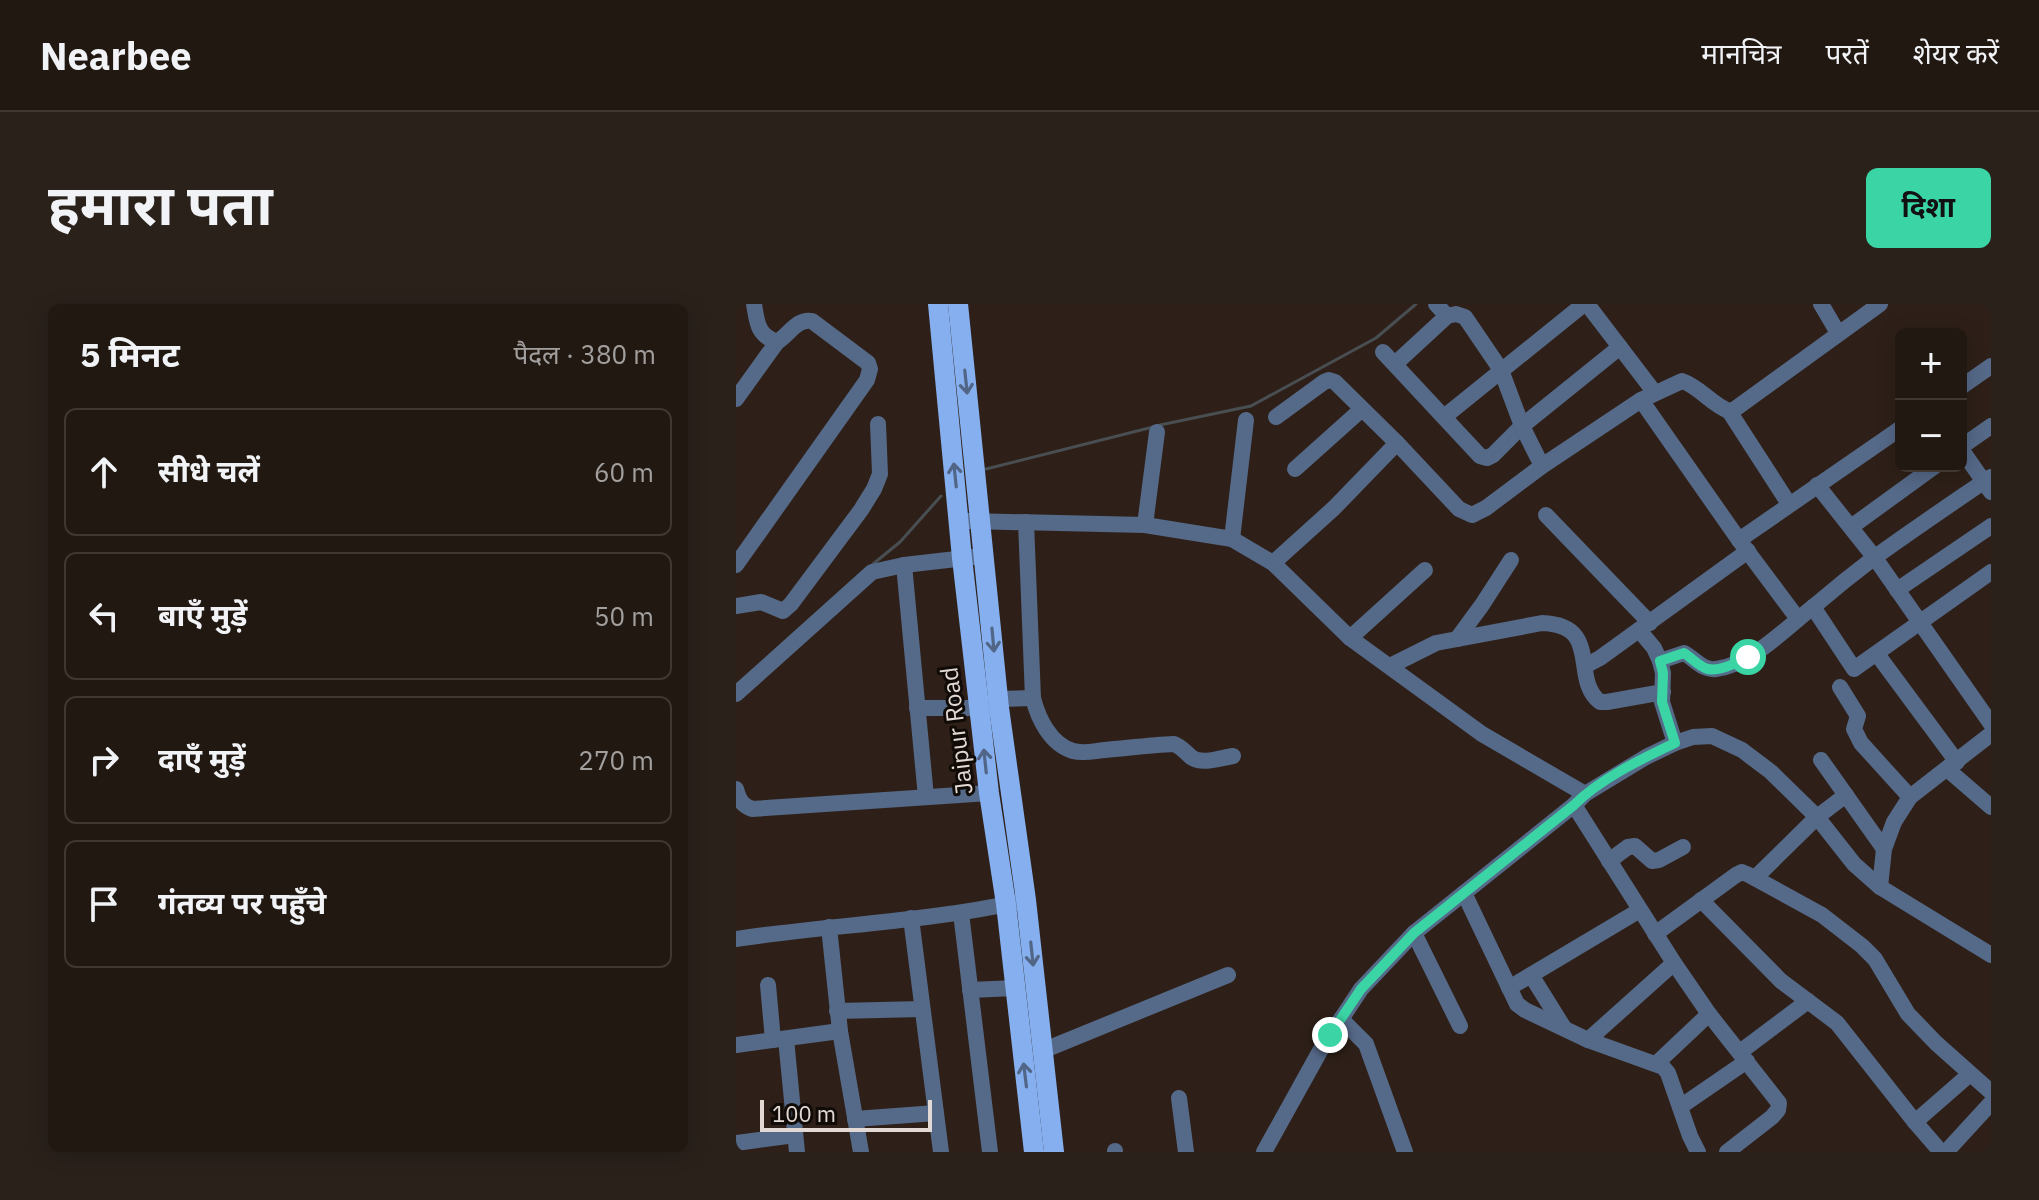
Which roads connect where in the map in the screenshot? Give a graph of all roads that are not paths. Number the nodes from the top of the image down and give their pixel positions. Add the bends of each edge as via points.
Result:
1 (754, 304) edge
2 (938, 304) edge
3 (958, 304) edge
4 (1585, 304) edge
5 (1821, 304) edge
6 (1880, 304) edge
7 (1440, 308) edge
8 (1838, 333) junction
9 (777, 342) junction
10 (1620, 347) junction
11 (1991, 366) edge
12 (1501, 370) junction
13 (1967, 383) edge
14 (1648, 397) junction
15 (736, 399) edge
16 (1362, 409) junction
17 (1729, 411) junction
18 (1276, 417) dead end
19 (1444, 417) junction
20 (1246, 420) dead end
21 (878, 424) dead end
22 (1522, 426) junction
23 (1991, 426) edge
24 (1157, 432) dead end
25 (1895, 432) edge
26 (1397, 443) junction
27 (1967, 444) edge
28 (1967, 456) edge
29 (1542, 466) junction
30 (1295, 469) dead end
31 (1927, 472) edge
32 (1989, 483) edge
33 (1817, 485) junction
34 (1789, 504) junction
35 (1546, 515) dead end
36 (970, 521) junction
37 (1026, 522) junction
38 (1145, 525) junction
39 (1991, 526) edge
40 (1851, 527) junction
41 (1232, 539) junction
42 (1743, 546) junction
43 (984, 555) junction
44 (962, 558) junction
45 (1875, 558) junction
46 (1511, 560) dead end
47 (1273, 563) junction
48 (736, 565) edge
49 (904, 565) junction
50 (1425, 570) dead end
51 (1991, 572) edge
52 (1897, 590) junction
53 (736, 606) edge
54 (1813, 607) junction
55 (1798, 619) junction
56 (1920, 622) junction
57 (1644, 626) junction
58 (1357, 631) junction
59 (1457, 639) junction
60 (1877, 654) junction
61 (1660, 661) junction
62 (1390, 666) junction
63 (1585, 666) junction
64 (1840, 687) dead end
65 (1663, 692) junction
66 (736, 694) edge
67 (1033, 698) junction
68 (992, 705) junction
69 (917, 708) junction
70 (1991, 724) edge
71 (1991, 734) edge
72 (1675, 743) junction
73 (1233, 756) dead end
74 (1821, 760) dead end
75 (1952, 766) junction
76 (736, 789) edge
77 (989, 793) junction
78 (1846, 795) junction
79 (926, 797) junction
80 (1910, 797) junction
81 (1579, 800) junction
82 (1991, 807) edge
83 (1817, 817) junction
84 (1683, 847) dead end
85 (1884, 849) junction
86 (1609, 861) junction
87 (1755, 878) junction
88 (1880, 887) junction
89 (1464, 893) junction
90 (1701, 900) junction
91 (1016, 902) junction
92 (1640, 910) junction
93 (961, 913) junction
94 (911, 918) junction
95 (829, 927) junction
96 (1414, 933) junction
97 (1655, 934) junction
98 (736, 939) edge
99 (1991, 955) edge
100 (1674, 963) junction
101 (1228, 975) dead end
102 (1531, 975) junction
103 (768, 985) dead end
104 (1016, 988) junction
105 (1509, 988) junction
106 (970, 990) junction
107 (1808, 1001) junction
108 (922, 1009) junction
109 (837, 1011) junction
110 (1709, 1014) junction
111 (1341, 1019) junction
112 (1460, 1026) dead end
113 (1564, 1028) junction
114 (840, 1031) junction
115 (779, 1039) junction
116 (1588, 1040) junction
117 (736, 1045) edge
118 (1042, 1051) junction
119 (1743, 1056) junction
120 (1657, 1063) junction
121 (1970, 1074) junction
122 (1991, 1092) edge
123 (1179, 1098) dead end
124 (1991, 1103) edge
125 (1680, 1107) junction
126 (936, 1113) junction
127 (855, 1119) junction
128 (1915, 1122) junction
129 (736, 1143) edge
130 (796, 1144) edge
131 (861, 1152) edge
132 (941, 1152) edge
133 (990, 1152) edge
134 (1034, 1152) edge
135 (1054, 1152) edge
136 (1186, 1152) edge
137 (1264, 1152) edge
138 (1405, 1152) edge
139 (1698, 1152) edge
140 (1727, 1152) edge
141 (1944, 1152) edge

1 - 9 street via 757,326
36 -> 2 main road, Jaipur Road
3 -> 36 main road, Jaipur Road
4 - 10 street
4 - 12 street
5 - 8 street
6 - 8 street
7 - 12 street via 1465,317
7 - 19 street via 1389,358
8 - 17 street
9 - 15 street
9 - 48 street via 800,322 812,321 868,363 870,373
10 - 14 street
10 - 22 street
11 - 13 street
12 - 19 street
12 - 22 street
14 - 17 street via 1682,381
14 - 29 street
14 - 42 street
16 - 18 street via 1329,380
16 - 26 street
16 - 30 street
17 - 34 street
19 - 22 street via 1487,458
20 - 41 street
21 - 53 street via 877,482 791,604 783,611 761,602
22 - 29 street
23 - 27 street
24 - 38 street
25 - 33 street
26 - 29 street via 1459,509 1472,515
26 - 47 street
28 - 32 street
31 - 40 street
32 - 45 street
33 - 34 street
33 - 40 street
34 - 42 street
35 - 57 street
36 - 37 street
36 - 43 main road, Jaipur Road
36 - 44 main road, Jaipur Road
37 - 38 street
37 - 67 street
38 - 41 street
39 - 52 street
40 - 45 street
41 - 47 street
42 - 55 street
42 - 57 street
43 - 44 street
43 -> 68 main road, Jaipur Road
44 - 49 street
44 - 68 main road, Jaipur Road
45 - 52 street
45 - 54 street
46 - 59 street
47 - 58 street
49 - 66 street via 865,577
49 - 69 street
50 - 58 street
51 - 56 street
52 - 56 street
54 - 55 street
54 - 60 street via 1854,669
55 - 61 street via 1748,657 1718,669 1708,669 1684,653
56 - 60 street
56 - 70 street
57 - 61 street
57 - 63 street
58 - 62 street
59 - 62 street via 1436,643
59 - 63 street via 1555,623 1574,634
60 - 75 street
61 - 65 street
62 - 81 street
63 - 65 street via 1591,692 1600,702
64 - 80 street via 1858,716 1854,729 1861,743
65 - 72 street
67 - 68 street
67 - 73 street via 1044,727 1073,751 1174,744 1201,761
68 - 69 street
77 -> 68 main road, Jaipur Road
68 - 91 main road, Jaipur Road
69 - 79 street
71 - 75 street
72 - 81 street
72 - 83 street via 1712,736 1725,741 1771,772
74 - 78 street
75 - 80 street
75 - 82 street
76 - 79 street via 739,800 752,809
77 - 79 street
77 - 91 main road, Jaipur Road
78 - 83 street
78 - 85 street
80 - 85 street
81 - 86 street
81 - 89 street
83 - 87 street
83 - 88 street
84 - 86 street via 1652,861 1635,846 1628,847
85 - 88 street
86 - 92 street
87 - 90 street via 1742,872
87 - 121 street via 1822,915 1862,946 1908,1014
88 - 99 street
89 - 96 street
89 - 105 street
90 - 97 street
90 - 107 street
91 - 93 street
91 - 104 main road, Jaipur Road
91 -> 118 main road, Jaipur Road
92 - 97 street
92 - 102 street
93 - 94 street
93 - 106 street
94 - 95 street
94 - 108 street
95 - 98 street
95 - 109 street
96 - 111 street via 1361,989
96 - 112 street
97 - 100 street
100 - 110 street
100 - 116 street
101 - 118 street
102 - 105 street
102 - 113 street
103 - 115 street
104 - 106 street
134 -> 104 main road, Jaipur Road
105 - 113 street via 1525,1010
106 - 133 street
107 - 119 street
107 - 128 street via 1837,1023
108 - 109 street
108 - 126 street
109 - 114 street
110 - 119 street
110 - 120 street
111 - 137 street
111 - 138 street via 1366,1044
113 - 116 street
114 - 115 street
114 - 127 street
115 - 117 street
115 - 130 street
116 - 120 street
118 - 135 main road, Jaipur Road
119 - 125 street
119 - 140 street via 1776,1097 1778,1110
120 - 125 street via 1668,1073
121 - 122 street
121 - 128 street
123 - 136 street
124 - 141 street
125 - 139 street
126 - 127 street
126 - 132 street
127 - 131 street
128 - 141 street
129 - 130 street

